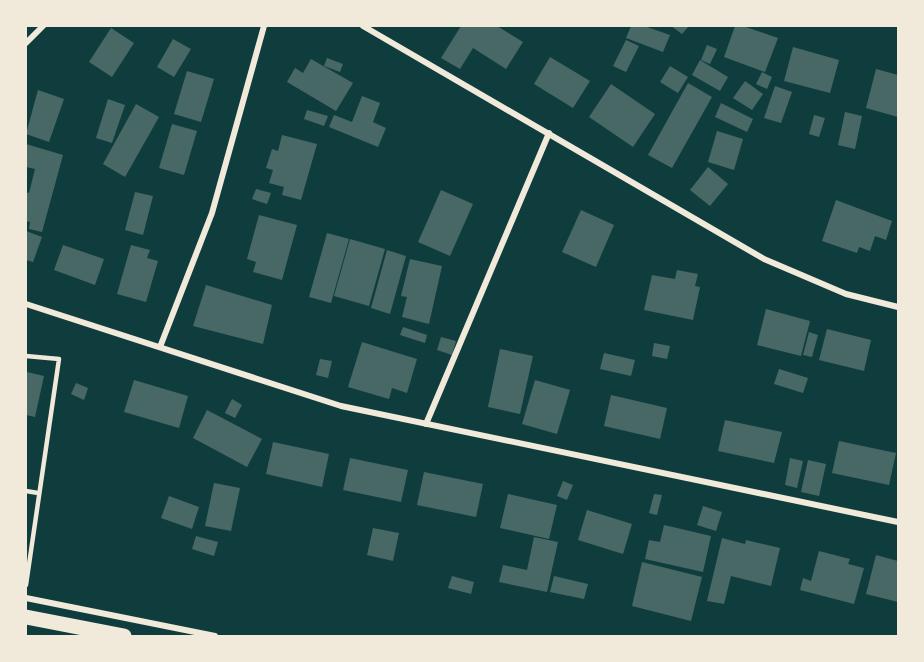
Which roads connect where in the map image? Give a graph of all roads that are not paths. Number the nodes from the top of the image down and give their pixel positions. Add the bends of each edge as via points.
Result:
1 (43, 26) edge
2 (264, 26) edge
3 (363, 26) edge
4 (26, 43) edge
5 (549, 133) junction
6 (26, 304) edge
7 (898, 307) edge
8 (160, 347) junction
9 (26, 356) edge
10 (426, 424) junction
11 (26, 491) edge
12 (38, 494) junction
13 (898, 522) edge
14 (26, 585) edge
15 (26, 598) edge
16 (26, 617) edge
17 (124, 636) edge
18 (215, 636) edge

1 - 4 street
2 - 8 street via 212,213
3 - 5 street
5 - 7 street via 764,259 846,294
5 - 10 street
6 - 8 street
8 - 10 street via 341,406
9 - 12 lane via 59,359
10 - 13 street
11 - 12 lane
12 - 14 lane
15 - 18 street
16 - 17 highway

